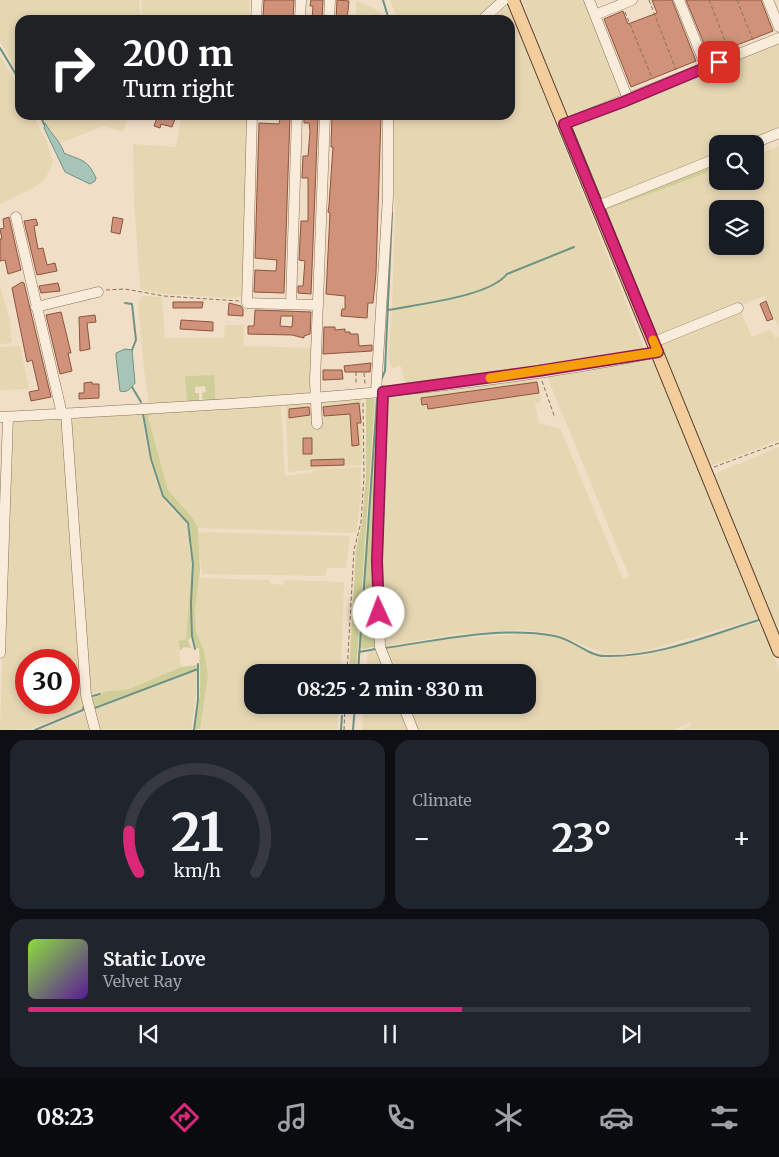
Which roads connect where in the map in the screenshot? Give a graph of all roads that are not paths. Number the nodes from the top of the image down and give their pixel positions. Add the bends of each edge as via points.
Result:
1 (257, 0) edge
2 (301, 0) edge
3 (330, 0) edge
4 (504, 0) edge
5 (513, 0) edge
6 (589, 0) edge
7 (632, 0) edge
8 (679, 0) edge
9 (768, 0) edge
10 (256, 15) edge
11 (300, 15) edge
12 (329, 15) edge
13 (488, 15) edge
14 (595, 15) junction
15 (779, 27) edge
16 (779, 38) edge
17 (706, 67) junction
18 (628, 99) junction
19 (252, 120) edge
20 (297, 120) edge
21 (325, 120) edge
22 (388, 120) edge
23 (564, 124) junction
24 (779, 133) edge
25 (764, 139) edge
26 (709, 162) edge
27 (598, 206) junction
28 (16, 217) dead end
29 (98, 292) road end
30 (291, 304) junction
31 (318, 304) junction
32 (36, 307) junction
33 (738, 308) dead end
34 (656, 347) junction
35 (380, 392) junction
36 (315, 398) junction
37 (64, 414) junction
38 (4, 417) edge
39 (316, 424) dead end
40 (779, 651) edge
41 (0, 653) edge
42 (387, 664) edge
43 (407, 714) edge
44 (95, 730) edge
45 (413, 730) edge

1 - 10 street
2 - 11 street
3 - 12 street
4 - 13 street
5 - 23 main road
6 - 14 street
7 - 14 street
8 - 17 street
9 - 15 street
14 - 18 street
16 - 17 street
17 - 18 street
18 - 23 street
19 - 30 street via 247,303
20 - 30 street
21 - 31 street
22 - 35 street
23 - 27 main road
24 - 25 street
26 - 27 street
27 - 34 main road
28 - 32 street
29 - 32 street
30 - 31 street
31 - 36 street
32 - 37 street
33 - 34 street
34 - 35 street via 538,371
34 - 40 main road
35 - 36 street
35 - 42 street via 377,561 380,647
36 - 37 street
36 - 39 street
37 - 38 street
37 - 44 street via 86,700
38 - 41 street
43 - 45 street

